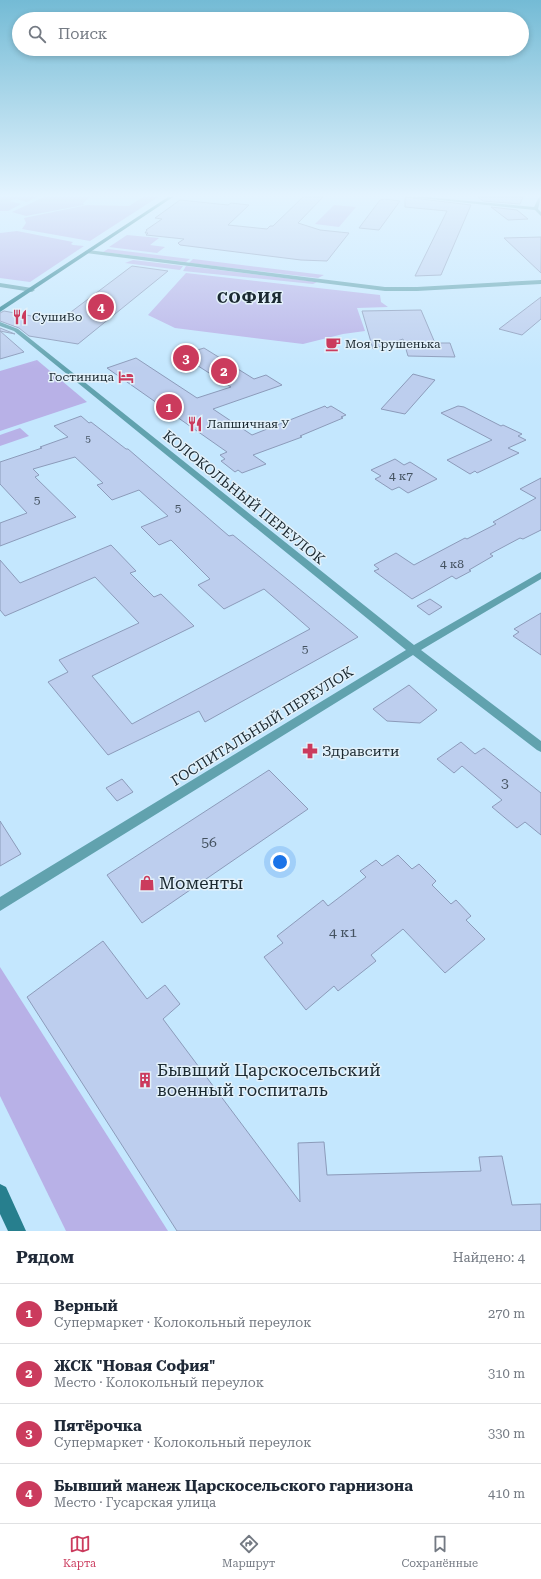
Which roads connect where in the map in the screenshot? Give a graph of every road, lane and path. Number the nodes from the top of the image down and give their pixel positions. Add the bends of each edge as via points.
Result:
1 (84, 254) edge
2 (108, 254) edge
3 (541, 282) edge
4 (0, 285) edge
5 (32, 290) junction
6 (0, 310) edge
7 (0, 324) edge
8 (541, 575) edge
9 (413, 650) junction
10 (541, 747) edge
11 (0, 905) edge
12 (0, 1193) edge
13 (17, 1231) edge

1 - 5 street
2 - 3 street via 385,289
4 - 5 street
5 - 6 street
7 - 9 street, КОЛОКОЛЬНЫЙ ПЕРЕУЛОК via 16,330
8 - 9 street, ГОСПИТАЛЬНЫЙ ПЕРЕУЛОК
9 - 10 street, КОЛОКОЛЬНЫЙ ПЕРЕУЛОК
9 - 11 street, ГОСПИТАЛЬНЫЙ ПЕРЕУЛОК
12 - 13 street

